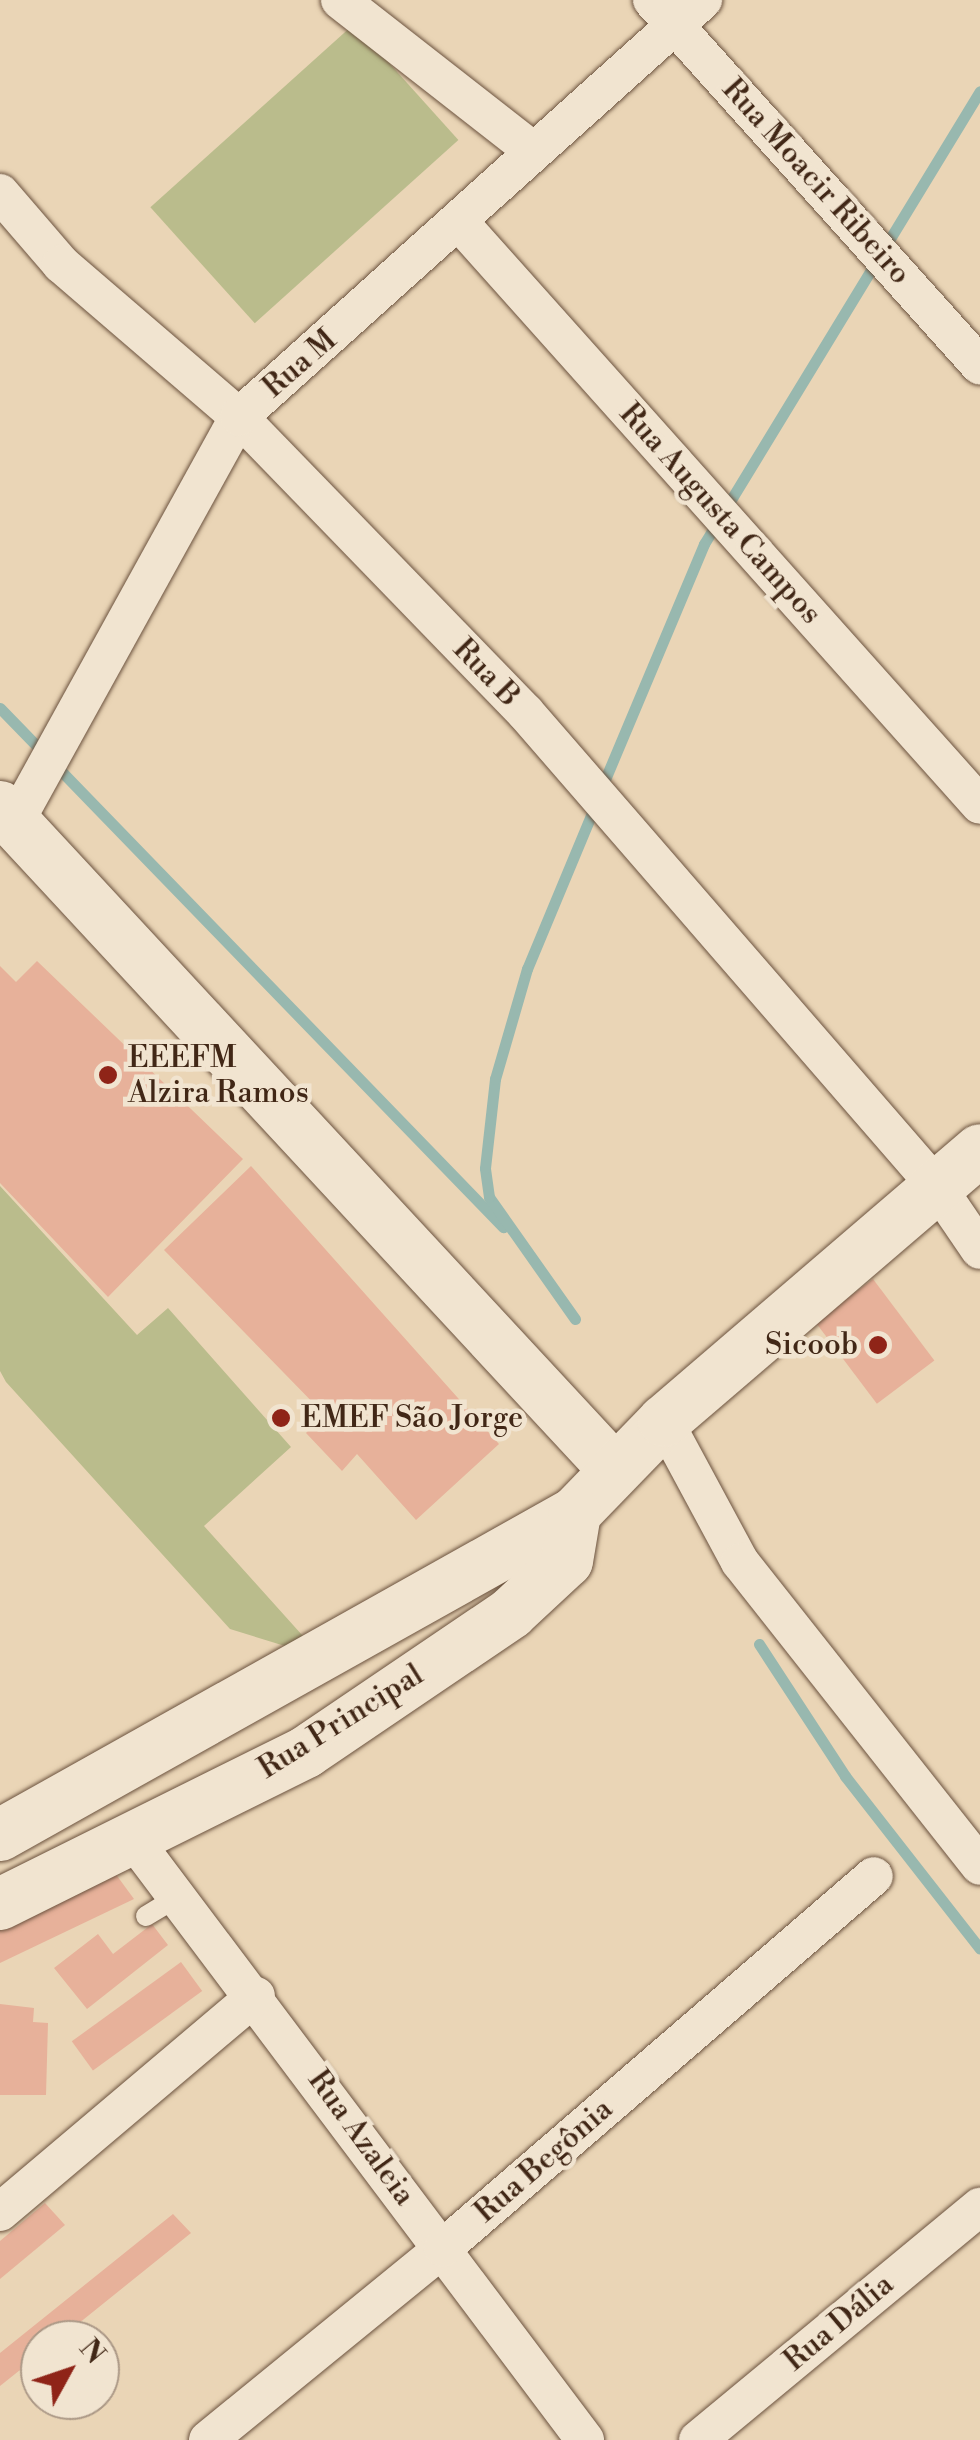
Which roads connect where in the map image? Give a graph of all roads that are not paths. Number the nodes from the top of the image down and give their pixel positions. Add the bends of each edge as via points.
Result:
1 (340, 0) edge
2 (652, 0) edge
3 (690, 14) edge
4 (532, 150) junction
5 (0, 192) edge
6 (460, 223) junction
7 (980, 365) edge
8 (239, 417) junction
9 (980, 805) edge
10 (7, 814) edge
11 (980, 1150) edge
12 (937, 1187) junction
13 (980, 1250) edge
14 (638, 1446) junction
15 (575, 1513) junction
16 (0, 1835) edge
17 (133, 1839) junction
18 (980, 1866) edge
19 (874, 1876) dead end
20 (0, 1904) edge
21 (256, 1996) junction
22 (980, 2206) edge
23 (0, 2212) edge
24 (443, 2248) junction
25 (208, 2440) edge
26 (584, 2440) edge
27 (698, 2440) edge

1 - 4 street
2 - 3 street, Rua Moacir Ribeiro
3 - 4 street, Rua M
3 - 7 street, Rua Moacir Ribeiro
4 - 6 street, Rua M
5 - 8 street, Rua B via 61,264
6 - 8 street, Rua M
6 - 9 street, Rua Augusta Campos
8 - 10 street, Rua M
8 - 12 street, Rua B via 524,712
10 - 14 main road
11 - 12 main road, Rua Principal
12 - 13 street, Rua B
12 - 14 main road, Rua Principal
14 - 15 main road, Rua Principal
14 - 18 street via 740,1562
15 - 16 main road, Rua Principal
15 - 17 main road, Rua Principal via 567,1561 511,1613 306,1752
17 - 20 main road, Rua Principal
17 - 21 street, Rua Azaleia via 162,1906
19 - 24 street, Rua Begônia
21 - 23 street via 47,2187
21 - 24 street, Rua Azaleia
22 - 27 street, Rua Dália
24 - 25 street, Rua Begônia
24 - 26 street, Rua Azaleia

